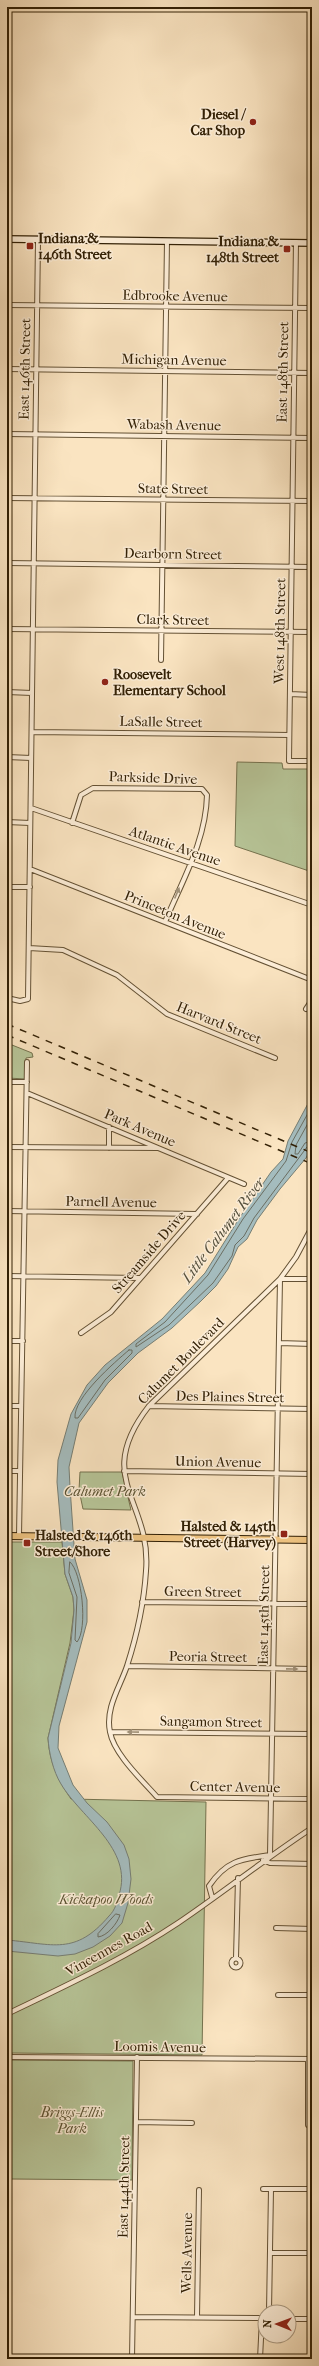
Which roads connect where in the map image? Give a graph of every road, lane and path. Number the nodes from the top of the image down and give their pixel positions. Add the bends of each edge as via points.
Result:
1 (7, 239) edge
2 (38, 240) junction
3 (167, 241) junction
4 (296, 242) junction
5 (312, 243) edge
6 (7, 305) edge
7 (37, 305) junction
8 (166, 307) junction
9 (295, 308) junction
10 (312, 308) edge
11 (7, 369) edge
12 (36, 370) junction
13 (165, 371) junction
14 (294, 372) junction
15 (312, 372) edge
16 (7, 434) edge
17 (35, 434) junction
18 (164, 436) junction
19 (293, 438) junction
20 (312, 438) edge
21 (7, 498) edge
22 (34, 498) junction
23 (164, 500) junction
24 (293, 501) junction
25 (312, 502) edge
26 (7, 563) edge
27 (34, 564) junction
28 (162, 565) junction
29 (292, 567) junction
30 (312, 567) edge
31 (7, 629) edge
32 (33, 629) junction
33 (161, 630) junction
34 (291, 632) junction
35 (312, 632) edge
36 (161, 660) dead end
37 (7, 692) edge
38 (32, 693) junction
39 (290, 694) junction
40 (312, 695) edge
41 (32, 732) junction
42 (289, 735) junction
43 (7, 757) edge
44 (31, 758) junction
45 (312, 761) edge
46 (30, 808) junction
47 (7, 822) edge
48 (30, 823) junction
49 (72, 823) junction
50 (192, 864) junction
51 (30, 869) junction
52 (7, 887) edge
53 (30, 887) junction
54 (312, 905) edge
55 (164, 922) junction
56 (29, 948) junction
57 (312, 980) edge
58 (7, 998) edge
59 (312, 1000) edge
60 (306, 1009) dead end
61 (275, 1058) dead end
62 (27, 1062) dead end
63 (7, 1082) edge
64 (27, 1082) junction
65 (27, 1093) junction
66 (109, 1127) junction
67 (7, 1147) edge
68 (26, 1147) junction
69 (109, 1148) junction
70 (160, 1148) junction
71 (228, 1178) junction
72 (244, 1184) dead end
73 (7, 1211) edge
74 (25, 1211) junction
75 (197, 1214) junction
76 (312, 1227) edge
77 (7, 1276) edge
78 (24, 1276) junction
79 (140, 1278) junction
80 (280, 1279) junction
81 (312, 1279) edge
82 (81, 1333) dead end
83 (7, 1341) edge
84 (22, 1341) junction
85 (279, 1343) junction
86 (312, 1344) edge
87 (7, 1406) edge
88 (22, 1406) junction
89 (148, 1406) junction
90 (278, 1408) junction
91 (312, 1409) edge
92 (7, 1471) edge
93 (20, 1471) junction
94 (124, 1471) junction
95 (277, 1474) junction
96 (312, 1474) edge
97 (7, 1536) edge
98 (19, 1536) junction
99 (145, 1537) junction
100 (276, 1539) junction
101 (312, 1540) edge
102 (142, 1602) junction
103 (275, 1603) junction
104 (312, 1604) edge
105 (127, 1666) junction
106 (274, 1668) junction
107 (312, 1669) edge
108 (110, 1732) junction
109 (272, 1734) junction
110 (312, 1734) edge
111 (157, 1797) joint
112 (271, 1799) junction
113 (312, 1799) edge
114 (312, 1828) edge
115 (270, 1855) junction
116 (263, 1860) junction
117 (312, 1864) edge
118 (238, 1878) junction
119 (212, 1897) junction
120 (276, 1928) dead end
121 (312, 1929) edge
122 (236, 1958) dead end
123 (278, 1994) dead end
124 (312, 1995) edge
125 (7, 2014) edge
126 (7, 2057) edge
127 (137, 2057) junction
128 (310, 2059) edge
129 (136, 2122) junction
130 (192, 2123) dead end
131 (310, 2125) edge
132 (263, 2189) dead end
133 (271, 2189) junction
134 (312, 2189) edge
135 (199, 2190) dead end
136 (270, 2253) junction
137 (312, 2253) edge
138 (269, 2304) edge
139 (132, 2316) junction
140 (197, 2317) junction
141 (257, 2318) edge
142 (297, 2319) edge
143 (312, 2319) edge
144 (261, 2344) edge
145 (132, 2359) edge
146 (260, 2359) edge

1 - 2 main road
2 - 3 main road
2 - 7 street, East 146th Street
3 - 4 main road
3 - 8 street
4 - 5 main road
4 - 9 street, East 148th Street
6 - 7 street, Edbrooke Avenue
7 - 8 street, Edbrooke Avenue
7 - 12 street, East 146th Street
8 - 9 street, Edbrooke Avenue
8 - 13 street
9 - 10 street, Edbrooke Avenue
9 - 14 street, East 148th Street
11 - 12 street, Michigan Avenue
12 - 13 street, Michigan Avenue
12 - 17 street, East 146th Street
13 - 14 street, Michigan Avenue
13 - 18 street
14 - 15 street, Michigan Avenue
14 - 19 street, East 148th Street
16 - 17 street, Wabash Avenue
17 - 18 street, Wabash Avenue
17 - 22 street, East 146th Street
18 - 19 street, Wabash Avenue
18 - 23 street
19 - 20 street, Wabash Avenue
19 - 24 street, East 148th Street
21 - 22 street, State Street
22 - 23 street, State Street
22 - 27 street, East 146th Street
23 - 24 street, State Street
23 - 28 street
24 - 25 street, State Street
24 - 29 street, West 148th Street
26 - 27 street, Dearborn Street
27 - 28 street, Dearborn Street
27 - 32 street, East 146th Street
28 - 29 street, Dearborn Street
28 - 33 street
29 - 30 street, Dearborn Street
29 - 34 street, West 148th Street
31 - 32 street, Clark Street
32 - 33 street, Clark Street
32 - 38 street, East 146th Street
33 - 34 street, Clark Street
33 - 36 street
34 - 35 street, Clark Street
34 - 39 street, West 148th Street
37 - 38 street
38 - 41 street, East 146th Street
39 - 40 street
39 - 42 street, West 148th Street
41 - 42 street, LaSalle Street
41 - 44 street, East 146th Street
42 - 45 street, West 148th Street via 289,761
43 - 44 street
44 - 46 street, East 146th Street
46 - 48 street, East 146th Street
46 - 49 street, Atlantic Avenue
47 - 48 street
48 - 51 street, East 146th Street
49 - 50 street, Atlantic Avenue
49 - 50 street, Parkside Drive via 81,795 93,788 202,789 207,795 206,814
50 - 54 street, Atlantic Avenue
55 -> 50 street, Parkside Drive
51 - 53 street, East 146th Street
51 - 55 street, Princeton Avenue
52 - 53 street
53 - 56 street, East 146th Street
55 - 57 street, Princeton Avenue
56 - 58 street, East 146th Street via 28,999 20,1001
56 - 61 street, Harvard Street via 63,950 117,974 167,1014
59 - 60 street
62 - 64 street
63 - 64 street
64 - 65 street
65 - 66 street, Park Avenue
65 - 68 street
66 - 69 street
66 - 70 street, Park Avenue
67 - 68 street
68 - 69 street
68 - 74 street
69 - 70 street
70 - 71 street, Park Avenue
71 - 72 street, Park Avenue
71 - 75 street, Streamside Drive
73 - 74 street, Parnell Avenue
74 - 75 street, Parnell Avenue
74 - 78 street
75 - 79 street, Streamside Drive
76 - 80 street, Calumet Boulevard via 296,1258
77 - 78 street
78 - 79 street
78 - 84 street
79 - 82 street, Streamside Drive via 111,1312
80 - 81 street
80 - 85 street, East 145th Street
80 - 89 street, Calumet Boulevard
83 - 84 street
84 - 88 street
85 - 86 street
85 - 90 street, East 145th Street
87 - 88 street
88 - 93 street
89 - 90 street, Des Plaines Street
89 - 94 street, Calumet Boulevard via 130,1436 124,1454
90 - 91 street, Des Plaines Street
90 - 95 street, East 145th Street
92 - 93 street
93 - 98 street
94 - 95 street, Union Avenue
94 - 99 street, Calumet Boulevard via 126,1487
95 - 96 street, Union Avenue
95 - 100 street, East 145th Street
97 - 98 main road
98 - 99 main road
99 - 100 main road
99 - 102 street, Calumet Boulevard via 146,1570
100 - 101 main road
100 - 103 street, East 145th Street
102 - 103 street, Green Street
102 - 105 street, Calumet Boulevard
103 - 104 street, Green Street
103 - 106 street, East 145th Street
105 - 106 street, Peoria Street
105 - 108 street, Calumet Boulevard via 110,1710
106 -> 107 street, Peoria Street
106 - 109 street, East 145th Street
109 -> 108 street, Sangamon Street
108 - 111 street, Calumet Boulevard via 119,1752
109 - 110 street, Sangamon Street
109 - 112 street, East 145th Street
111 - 112 street, Center Avenue
112 - 113 street, Center Avenue
112 - 115 street, East 145th Street
114 - 115 street, Vincennes Road
115 - 116 street, Vincennes Road
115 - 119 street, Vincennes Road via 251,1857 219,1871 209,1886
116 - 117 street via 270,1863
116 - 118 street, Vincennes Road
118 - 119 street, Vincennes Road
118 - 122 street
119 - 125 street, Vincennes Road via 120,1959
120 - 121 street
123 - 124 street
126 - 127 street, Loomis Avenue
127 - 128 street, Loomis Avenue
127 - 129 street, East 144th Street
128 - 131 street
129 - 130 street
129 - 139 street, East 144th Street
132 - 133 street
133 - 134 street
133 - 136 street
135 - 140 street, Wells Avenue
136 - 137 street
136 - 138 street
139 - 140 street
139 - 145 street, East 144th Street
140 - 141 street
142 - 143 street
144 - 146 street

